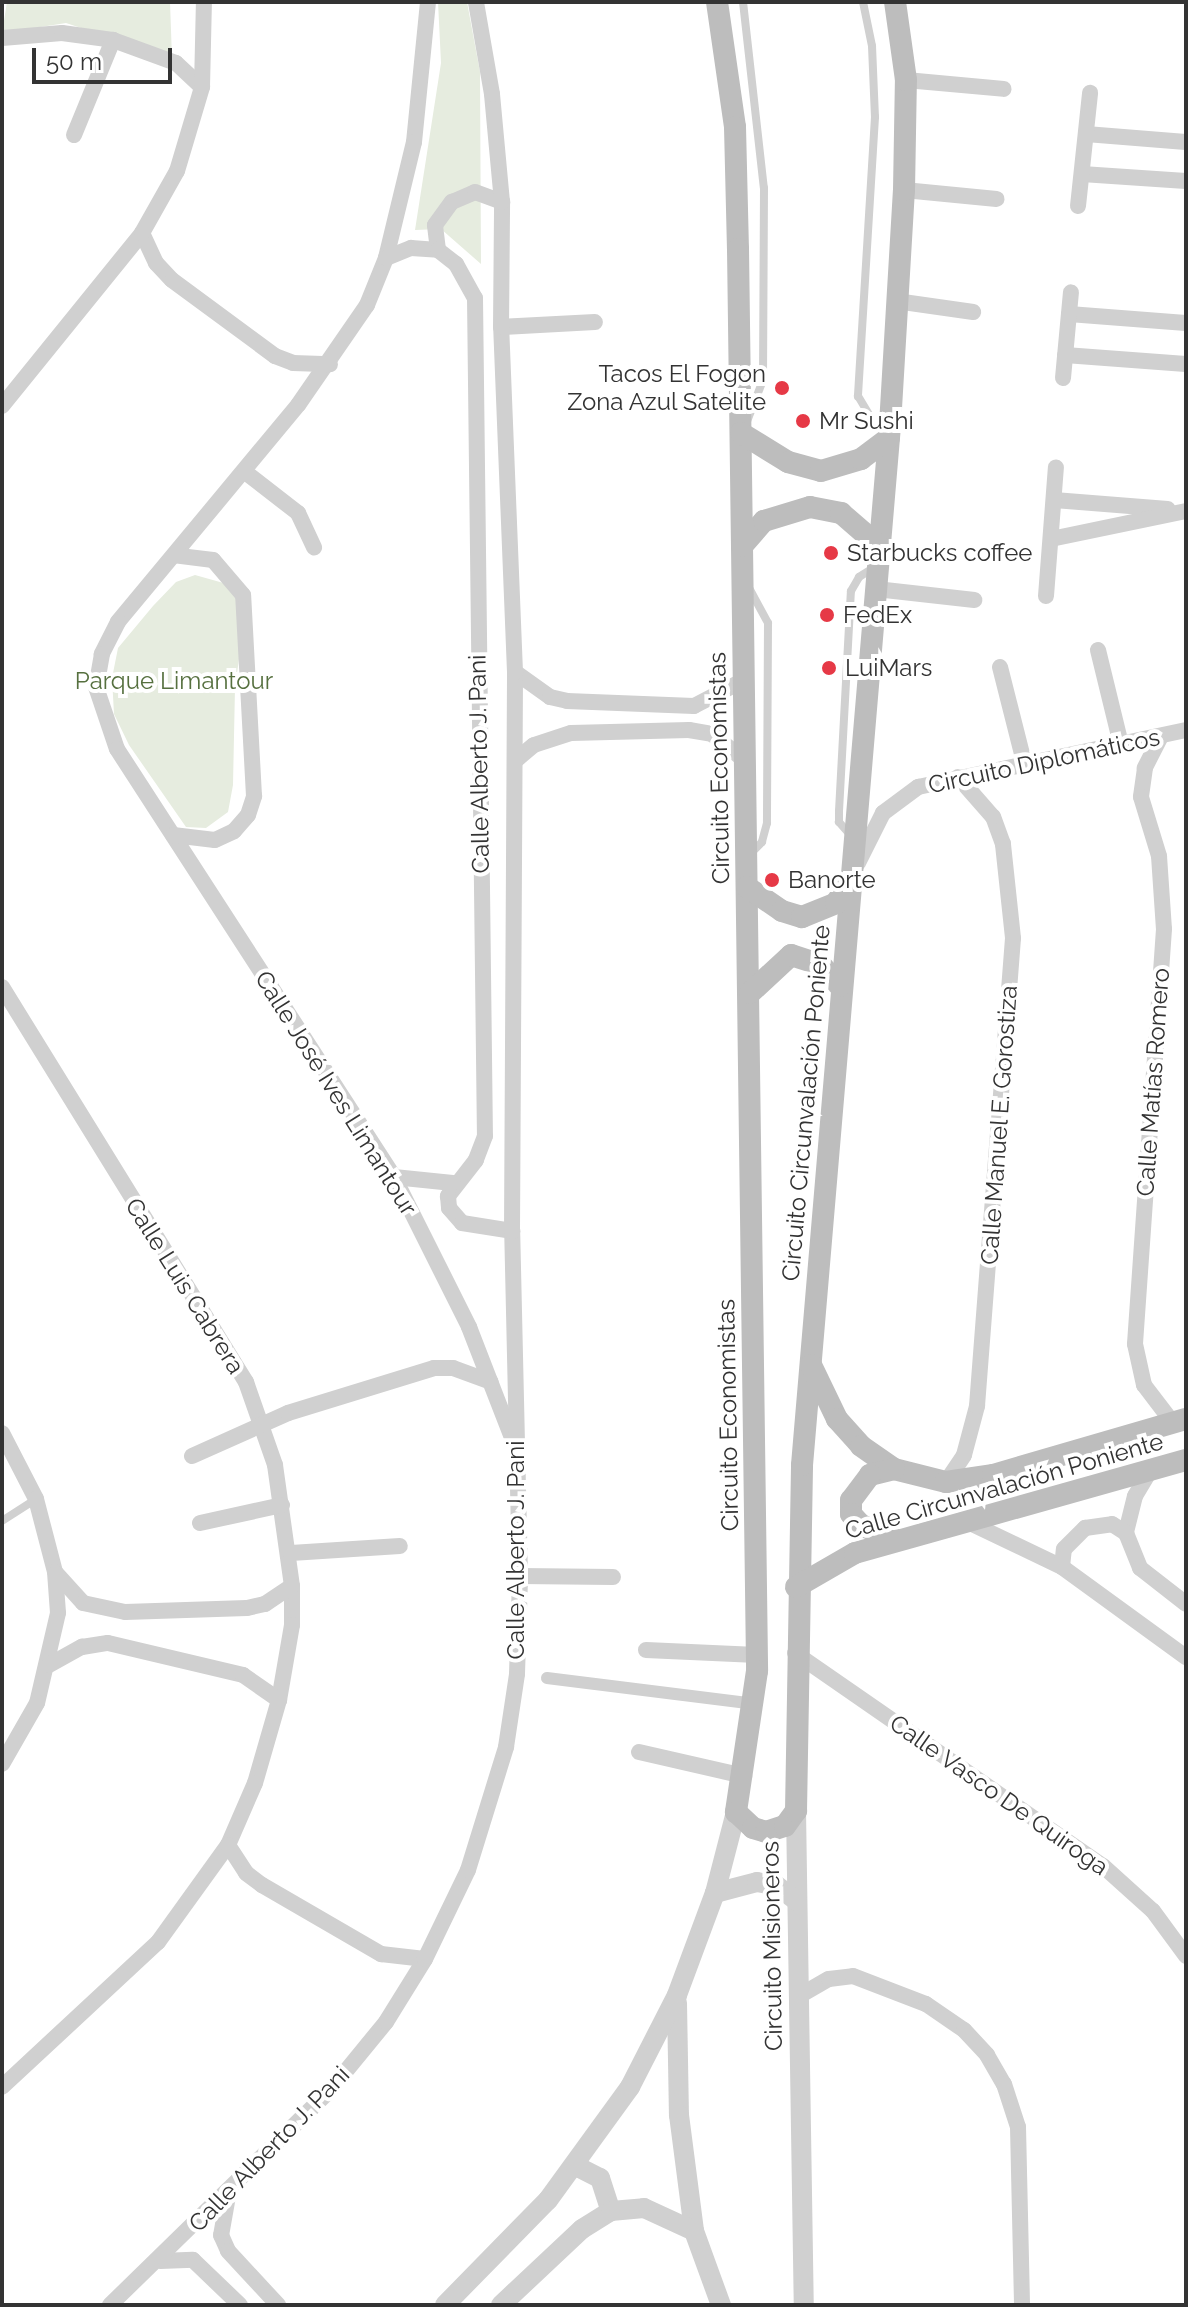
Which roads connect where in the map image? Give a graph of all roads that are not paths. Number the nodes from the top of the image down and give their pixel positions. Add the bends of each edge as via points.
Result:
1 (204, 2) edge
2 (428, 2) edge
3 (476, 2) edge
4 (717, 2) edge
5 (743, 2) edge
6 (863, 2) edge
7 (895, 2) edge
8 (2, 38) edge
9 (113, 40) junction
10 (906, 80) junction
11 (202, 87) junction
12 (1004, 89) dead end
13 (1090, 93) dead end
14 (1086, 134) junction
15 (74, 135) dead end
16 (1186, 142) edge
17 (1082, 174) junction
18 (1186, 181) edge
19 (904, 190) junction
20 (997, 199) dead end
21 (502, 202) junction
22 (1078, 206) dead end
23 (142, 233) junction
24 (438, 250) junction
25 (386, 258) junction
26 (1071, 292) dead end
27 (896, 301) junction
28 (973, 312) dead end
29 (1069, 314) junction
30 (595, 322) dead end
31 (1186, 323) edge
32 (501, 327) junction
33 (1065, 355) junction
34 (330, 364) junction
35 (1186, 364) edge
36 (1063, 378) dead end
37 (2, 406) edge
38 (889, 431) junction
39 (741, 433) junction
40 (1056, 467) dead end
41 (245, 472) junction
42 (1054, 500) junction
43 (1186, 510) edge
44 (1051, 539) junction
45 (742, 546) junction
46 (314, 547) dead end
47 (175, 555) junction
48 (877, 567) junction
49 (742, 579) junction
50 (1046, 596) dead end
51 (974, 600) dead end
52 (1098, 650) dead end
53 (1000, 667) dead end
54 (515, 672) junction
55 (742, 681) junction
56 (1186, 730) edge
57 (1161, 736) junction
58 (1121, 744) junction
59 (743, 759) junction
60 (516, 760) junction
61 (1024, 762) junction
62 (958, 777) junction
63 (173, 835) junction
64 (747, 856) junction
65 (853, 875) junction
66 (747, 887) junction
67 (840, 986) junction
68 (2, 987) edge
69 (750, 993) junction
70 (394, 1177) junction
71 (453, 1183) junction
72 (512, 1231) junction
73 (810, 1363) junction
74 (491, 1382) junction
75 (1180, 1421) edge
76 (265, 1426) junction
77 (2, 1433) edge
78 (516, 1450) junction
79 (192, 1456) dead end
80 (1186, 1460) edge
81 (894, 1469) junction
82 (1150, 1471) junction
83 (946, 1482) junction
84 (36, 1499) junction
85 (282, 1505) junction
86 (2, 1521) edge
87 (966, 1521) junction
88 (200, 1523) dead end
89 (1126, 1533) junction
90 (896, 1540) junction
91 (400, 1546) dead end
92 (291, 1553) junction
93 (1062, 1567) junction
94 (55, 1572) junction
95 (520, 1576) junction
96 (613, 1577) dead end
97 (292, 1586) junction
98 (796, 1587) junction
99 (1186, 1604) edge
100 (646, 1650) dead end
101 (795, 1653) junction
102 (757, 1655) junction
103 (1186, 1657) edge
104 (49, 1665) junction
105 (547, 1678) dead end
106 (279, 1700) junction
107 (755, 1704) junction
108 (639, 1752) dead end
109 (2, 1763) edge
110 (744, 1776) junction
111 (796, 1811) junction
112 (736, 1812) junction
113 (228, 1845) junction
114 (715, 1893) junction
115 (797, 1901) junction
116 (1186, 1956) edge
117 (425, 1959) junction
118 (677, 1995) junction
119 (799, 1996) junction
120 (2, 2087) edge
121 (576, 2166) junction
122 (229, 2194) junction
123 (611, 2211) junction
124 (694, 2231) junction
125 (158, 2261) junction
126 (110, 2305) edge
127 (240, 2305) edge
128 (278, 2305) edge
129 (445, 2305) edge
130 (501, 2305) edge
131 (721, 2305) edge
132 (804, 2305) edge
133 (1022, 2305) edge

1 - 11 street
2 - 25 street, Calle José Ives Limantour via 421,104
3 - 21 street, Calle Alberto J. Pani via 492,94
4 - 39 main road, Circuito Economistas via 735,127
5 - 39 lane, Circuito Economistas via 764,188 764,365 762,394
6 - 38 lane via 872,46 875,117 858,396 870,416
7 - 10 main road, Circuito Circunvalación Poniente
8 - 9 street via 62,33
9 - 11 street via 176,63
9 - 15 street
10 - 12 street
10 - 19 main road, Circuito Circunvalación Poniente
11 - 23 street via 177,171
13 - 14 street
14 - 16 street
14 - 17 street
17 - 18 street
17 - 22 street
19 - 20 street
19 - 27 main road, Circuito Circunvalación Poniente
21 - 24 street via 475,192 452,202 435,225
21 - 32 street, Calle Alberto J. Pani
23 - 34 street via 156,263 172,280 275,356 293,363
23 - 37 street
24 - 25 street via 411,248
24 - 71 street, Calle Alberto J. Pani via 456,264 475,298 485,1136 476,1160
25 - 34 street, Calle José Ives Limantour via 367,305
26 - 29 street
27 - 28 street
27 - 38 main road, Circuito Circunvalación Poniente
29 - 31 street
29 - 33 street
30 - 32 street
32 - 54 street, Calle Alberto J. Pani
33 - 35 street
33 - 36 street
34 - 41 street, Calle José Ives Limantour
38 - 39 main road via 861,459 821,471 788,462
38 - 48 main road, Circuito Circunvalación Poniente
39 - 45 main road, Circuito Economistas
40 - 42 street
41 - 46 street via 298,513
41 - 47 street, Calle José Ives Limantour
42 - 43 street
42 - 44 street
43 - 44 street
44 - 50 street
45 - 48 main road via 764,521 810,507 848,517
45 - 49 main road, Circuito Economistas
47 - 63 street, Calle José Ives Limantour via 118,622 102,654 96,687 117,749
47 - 63 street via 213,560 243,595 254,796 248,815 224,836 197,841
48 - 51 street
48 - 65 main road, Circuito Circunvalación Poniente
49 - 55 main road, Circuito Economistas
49 - 64 lane via 760,599 768,623 767,823 762,842
52 - 58 street
53 - 61 street
54 - 55 street via 550,697 567,701 694,706
54 - 60 street, Calle Alberto J. Pani
55 - 59 main road, Circuito Economistas
56 - 57 street, Circuito Diplomáticos
57 - 58 street, Circuito Diplomáticos
57 - 75 street, Calle Matías Romero via 1145,768 1141,797 1159,856 1164,929 1135,1344 1144,1385
58 - 61 street, Circuito Diplomáticos
59 - 60 street via 712,734 689,730 571,733 542,741
59 - 64 main road, Circuito Economistas
60 - 72 street, Calle Alberto J. Pani
61 - 62 street, Circuito Diplomáticos
62 - 65 street, Circuito Diplomáticos via 918,787 883,813
62 - 83 street, Calle Manuel E. Gorostiza via 993,817 1003,844 1013,938 977,1406 964,1455
63 - 70 street, Calle José Ives Limantour
64 - 66 main road, Circuito Economistas
65 - 66 main road via 836,903 810,916 782,911
65 - 67 main road, Circuito Circunvalación Poniente
66 - 69 main road, Circuito Economistas
67 - 69 main road via 811,958 791,955
67 - 73 main road, Circuito Circunvalación Poniente
68 - 76 street, Calle Luis Cabrera via 166,1256 224,1339
69 - 102 main road, Circuito Economistas
70 - 71 street
70 - 74 street, Calle José Ives Limantour
71 - 72 street via 449,1208 462,1223
72 - 78 street, Calle Alberto J. Pani
73 - 81 main road, Calle Circunvalación Poniente via 837,1419 861,1446
73 - 98 main road, Circuito Circunvalación Poniente
74 - 76 street via 453,1368 434,1368 288,1413
74 - 78 street, Calle José Ives Limantour
75 - 83 main road, Calle Circunvalación Poniente via 993,1475
76 - 79 street
76 - 85 street, Calle Luis Cabrera
77 - 84 street
78 - 95 street, Calle Alberto J. Pani
80 - 82 main road, Calle Circunvalación Poniente
81 - 83 main road, Calle Circunvalación Poniente
81 - 90 main road via 870,1475 851,1500 851,1514 861,1525
82 - 87 main road, Calle Circunvalación Poniente
82 - 89 street via 1135,1496
84 - 86 lane
84 - 94 street
85 - 88 street
85 - 92 street, Calle Luis Cabrera
87 - 90 main road, Calle Circunvalación Poniente
87 - 93 street
89 - 93 street via 1112,1524 1085,1528 1064,1549
89 - 99 street via 1140,1568
90 - 98 main road, Calle Circunvalación Poniente via 855,1553
91 - 92 street
92 - 97 street, Calle Luis Cabrera
93 - 103 street
94 - 97 street via 83,1603 125,1612 247,1608 265,1604
94 - 104 street via 58,1613
95 - 96 street
95 - 117 street, Calle Alberto J. Pani via 517,1674 506,1747 468,1870
97 - 106 street, Calle Luis Cabrera via 292,1625
98 - 101 main road, Circuito Misioneros
100 - 102 street
101 - 111 main road, Circuito Misioneros
101 - 116 street, Calle Vasco De Quiroga via 1103,1866 1153,1911
102 - 107 main road, Circuito Economistas
104 - 106 street via 82,1647 108,1643 243,1675
104 - 109 street via 37,1703
105 - 107 street
106 - 113 street, Calle Luis Cabrera via 255,1783
107 - 110 main road, Circuito Economistas
108 - 110 street
110 - 112 main road, Circuito Economistas
111 - 112 main road via 785,1826 766,1832
111 - 115 street, Circuito Misioneros
112 - 114 street, Circuito Economistas
113 - 117 street via 262,1885 381,1954
113 - 120 street, Calle Luis Cabrera via 158,1942
114 - 115 street via 757,1882 777,1886
114 - 118 street, Circuito Economistas
115 - 119 street, Circuito Misioneros
117 - 122 street, Calle Alberto J. Pani via 360,2055
118 - 121 street, Circuito Economistas via 630,2087
118 - 124 street via 679,2115
119 - 132 street, Circuito Misioneros
119 - 133 street via 829,1979 853,1976 926,2004 964,2030 987,2055 1004,2084 1018,2127
121 - 123 street via 600,2178
121 - 129 street, Circuito Economistas via 518,2234
122 - 125 street, Calle Alberto J. Pani
122 - 128 street via 221,2235 228,2251
123 - 124 street via 644,2208
123 - 130 street via 582,2229
124 - 131 street
125 - 126 street, Calle Alberto J. Pani
125 - 127 street via 193,2260

